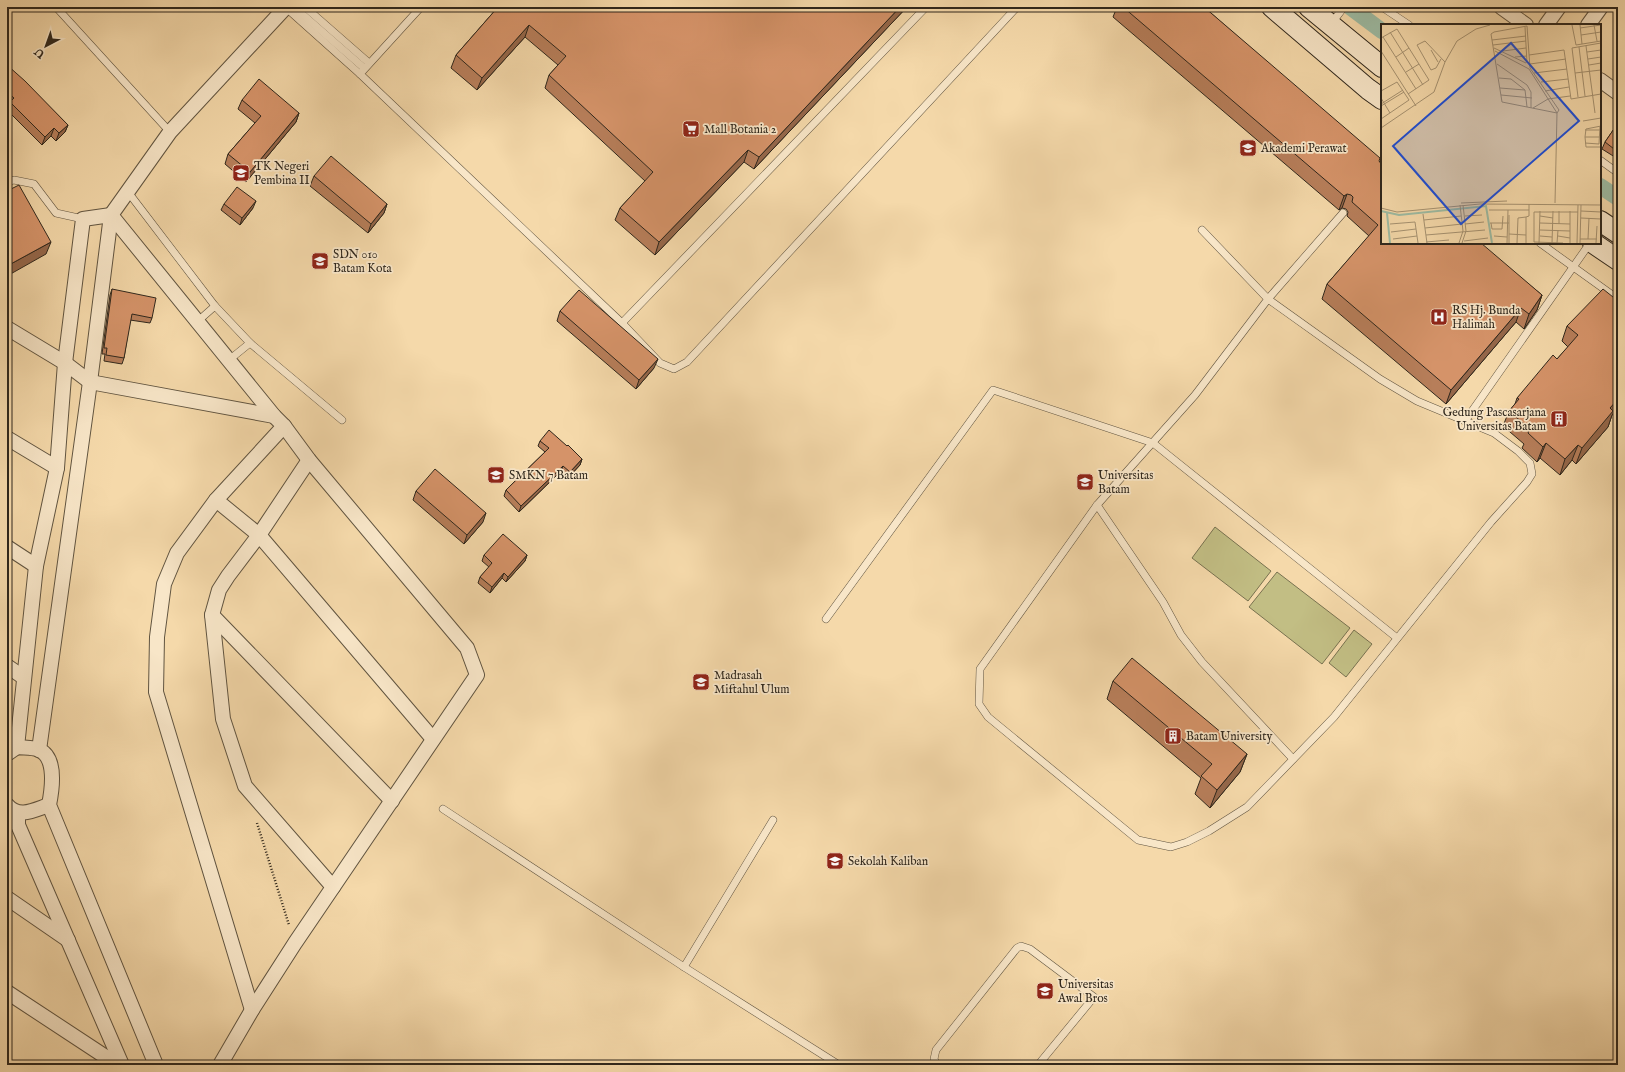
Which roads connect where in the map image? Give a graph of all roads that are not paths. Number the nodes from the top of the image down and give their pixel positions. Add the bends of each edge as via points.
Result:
1 (56, 7) edge
2 (285, 7) edge
3 (294, 7) edge
4 (305, 7) edge
5 (421, 7) edge
6 (926, 7) edge
7 (1017, 7) edge
8 (1272, 7) edge
9 (1309, 7) edge
10 (1382, 7) edge
11 (1501, 7) edge
12 (1559, 7) edge
13 (1601, 7) edge
14 (1338, 15) edge
15 (1408, 24) edge
16 (1525, 24) edge
17 (1547, 24) edge
18 (1589, 24) edge
19 (1381, 66) edge
20 (364, 68) junction
21 (1601, 81) edge
22 (1618, 92) edge
23 (1381, 99) edge
24 (170, 132) junction
25 (1601, 161) edge
26 (1618, 173) edge
27 (7, 182) edge
28 (128, 192) junction
29 (1343, 214) edge
30 (111, 215) junction
31 (83, 218) junction
32 (1601, 222) edge
33 (1202, 230) dead end
34 (1618, 233) edge
35 (1541, 244) edge
36 (1590, 244) edge
37 (1593, 244) edge
38 (1618, 260) edge
39 (1574, 268) junction
40 (1268, 299) junction
41 (1618, 299) edge
42 (215, 306) junction
43 (198, 321) junction
44 (622, 323) junction
45 (7, 328) edge
46 (250, 343) junction
47 (229, 360) junction
48 (65, 363) junction
49 (90, 382) junction
50 (274, 416) junction
51 (342, 420) dead end
52 (1465, 421) junction
53 (284, 426) junction
54 (7, 438) edge
55 (1153, 442) junction
56 (309, 460) junction
57 (57, 468) junction
58 (216, 500) junction
59 (1097, 504) junction
60 (259, 535) junction
61 (7, 547) edge
62 (36, 566) junction
63 (212, 615) junction
64 (826, 620) dead end
65 (1397, 638) junction
66 (7, 666) edge
67 (23, 677) junction
68 (433, 739) junction
69 (12, 750) edge
70 (39, 750) junction
71 (1293, 759) junction
72 (392, 801) junction
73 (49, 805) junction
74 (443, 809) dead end
75 (11, 811) edge
76 (773, 820) dead end
77 (333, 887) junction
78 (7, 898) edge
79 (68, 940) junction
80 (684, 967) junction
81 (7, 992) edge
82 (252, 1010) junction
83 (118, 1065) edge
84 (122, 1065) edge
85 (156, 1065) edge
86 (220, 1065) edge
87 (838, 1065) edge
88 (937, 1065) edge
89 (1038, 1065) edge

1 - 24 lane
2 - 20 lane
2 - 24 street
3 - 20 lane
4 - 20 lane
5 - 20 lane
6 - 44 lane
7 - 44 lane via 686,362 674,369 660,364
8 - 23 main road
9 - 14 main road
10 - 15 lane
11 - 16 street
12 - 17 street
13 - 18 street
14 - 19 main road
20 - 44 lane
21 - 22 street
24 - 28 street
25 - 26 lane
27 - 31 lane via 14,180 34,184 56,213
28 - 30 street
28 - 42 lane
29 - 40 lane
30 - 31 street
30 - 43 street
30 - 49 street
31 - 48 street
32 - 34 main road
33 - 40 lane
35 - 39 lane
36 - 39 lane
37 - 38 main road
39 - 41 lane
39 - 52 lane
40 - 52 lane via 1380,379 1417,401
40 - 55 lane via 1195,395
42 - 43 lane
42 - 46 lane
43 - 47 street
45 - 48 street
46 - 47 lane
46 - 51 lane
47 - 50 street
48 - 49 street
48 - 57 street
49 - 50 street
49 - 70 street
50 - 53 street
52 - 65 lane via 1494,433 1518,451 1530,463 1532,474
53 - 56 street
53 - 58 street
54 - 57 street
55 - 59 lane
55 - 64 lane via 993,390
55 - 65 lane
56 - 60 street
56 - 68 street via 467,648 477,675
57 - 62 street
58 - 60 street
58 - 82 street via 177,553 164,584 157,637 156,692
59 - 71 lane via 1163,602 1181,635 1202,662
59 - 71 lane via 980,669 979,704 988,717 1138,840 1171,847 1209,831 1247,807
60 - 63 street via 219,590
60 - 68 street
61 - 62 street
62 - 67 street
63 - 72 street
63 - 77 street via 223,720 245,786
65 - 71 lane via 1334,717
66 - 67 street
67 - 69 street
68 - 72 street
69 - 70 street
70 - 73 street via 48,758 52,774
72 - 77 street
73 - 75 street via 29,812
73 - 85 street
74 - 80 lane
75 - 79 street
76 - 80 lane
77 - 82 street
78 - 79 street
79 - 84 street
80 - 87 lane
81 - 83 street
82 - 86 street
88 - 89 lane via 934,1060 936,1050 1020,946 1030,949 1094,997

